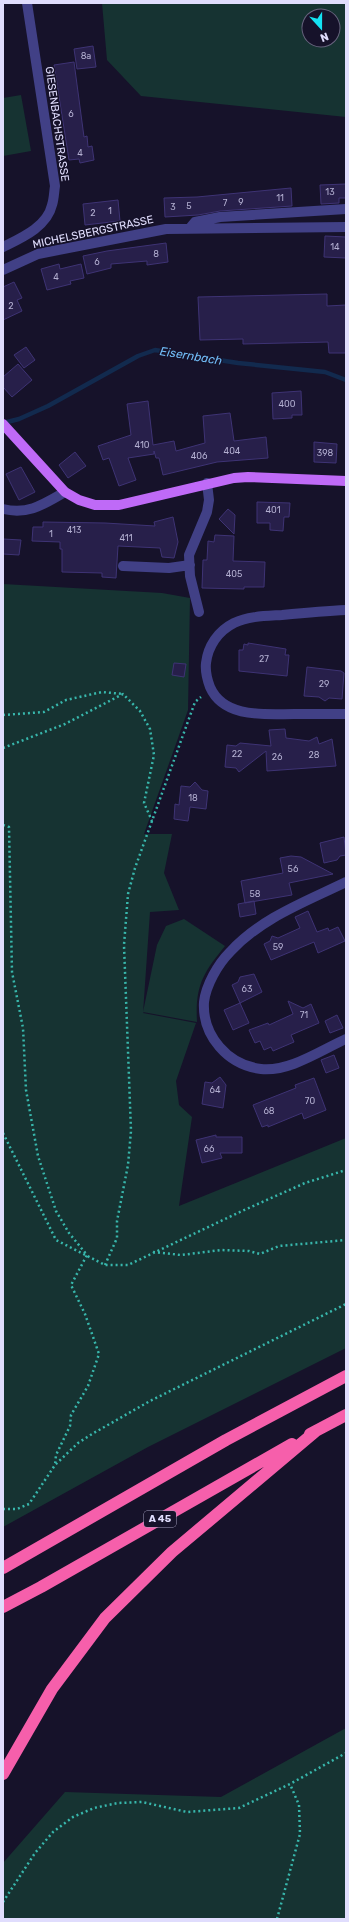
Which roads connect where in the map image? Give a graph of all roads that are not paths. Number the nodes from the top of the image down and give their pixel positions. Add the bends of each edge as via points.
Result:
1 (27, 3) edge
2 (346, 209) edge
3 (346, 227) edge
4 (190, 228) junction
5 (3, 247) edge
6 (3, 270) edge
7 (5, 427) edge
8 (346, 481) edge
9 (207, 483) junction
10 (65, 492) junction
11 (3, 509) edge
12 (190, 565) junction
13 (123, 566) dead end
14 (346, 610) edge
15 (199, 612) dead end
16 (346, 714) edge
17 (346, 882) edge
18 (346, 1039) edge
19 (346, 1376) edge
20 (346, 1415) edge
21 (316, 1431) junction
22 (3, 1568) edge
23 (3, 1607) edge
24 (3, 1774) edge

1 - 5 street, GIESENBACHSTRASSE via 55,186 52,207 43,222 31,232
2 - 4 street, MICHELSBERGSTRASSE via 220,217 196,222
3 - 4 street, MICHELSBERGSTRASSE
4 - 6 street, MICHELSBERGSTRASSE via 166,229 38,254
7 - 10 main road
8 - 9 main road via 248,477
9 - 10 main road via 119,505 95,505
9 - 12 street via 207,512 189,555
10 - 11 street via 37,508
12 - 13 street via 170,568
12 - 15 street via 190,576
14 - 16 street via 252,617 234,623 212,642 207,653 206,670 211,689 224,704 241,712
17 - 18 street via 278,914 246,936 229,952 217,970 204,1001 206,1022 214,1041 236,1062 250,1066 262,1069 296,1062
19 - 22 highway via 226,1440
20 - 21 highway, A 45
21 - 23 highway, A 45
21 - 24 highway via 172,1552 105,1618 52,1689

